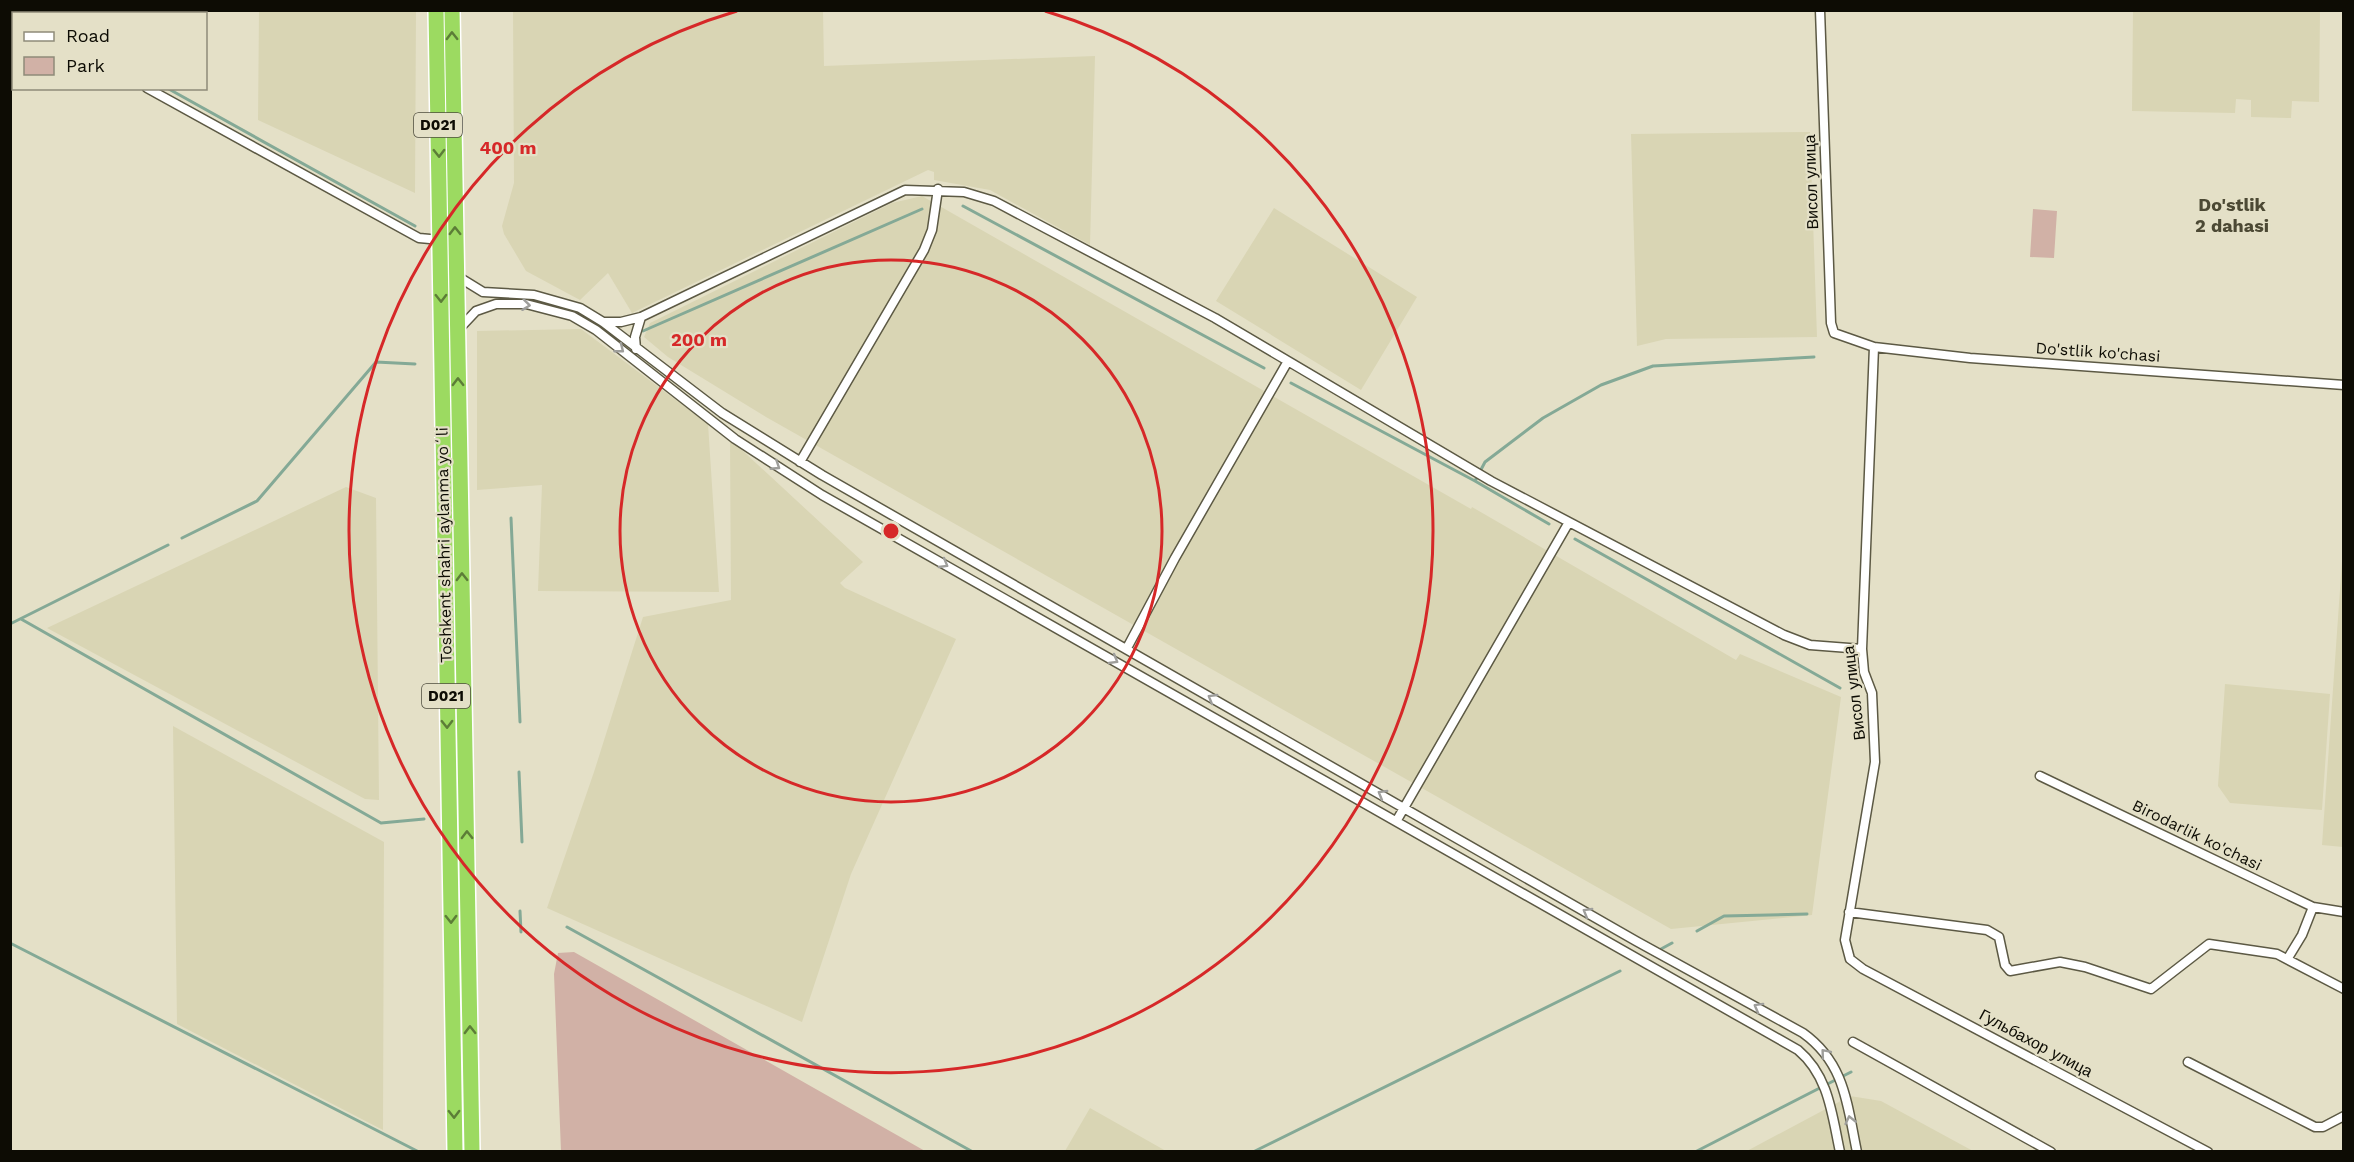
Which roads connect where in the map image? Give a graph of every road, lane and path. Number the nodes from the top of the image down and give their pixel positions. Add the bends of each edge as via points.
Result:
1 (436, 10) edge
2 (452, 10) edge
3 (1820, 10) edge
4 (151, 90) edge
5 (938, 189) junction
6 (441, 240) junction
7 (456, 275) junction
8 (641, 316) junction
9 (603, 322) junction
10 (457, 332) junction
11 (1852, 340) joint
12 (1874, 347) junction
13 (636, 349) junction
14 (1288, 361) junction
15 (2343, 386) edge
16 (800, 462) junction
17 (1569, 522) junction
18 (1008, 582) junction
19 (1000, 596) junction
20 (445, 617) junction
21 (463, 617) junction
22 (1126, 648) junction
23 (1862, 649) junction
24 (2040, 776) dead end
25 (1405, 807) junction
26 (1397, 820) junction
27 (2313, 907) junction
28 (1849, 912) junction
29 (2343, 912) edge
30 (2288, 958) junction
31 (1850, 959) joint
32 (2343, 989) edge
33 (1808, 1036) junction
34 (1853, 1042) dead end
35 (1798, 1050) junction
36 (2188, 1062) dead end
37 (2343, 1116) edge
38 (455, 1152) edge
39 (472, 1152) edge
40 (1840, 1152) edge
41 (1857, 1152) edge
42 (2051, 1152) edge
43 (2208, 1152) edge

1 -> 6 highway, Toshkent shahri aylanma yoʻli / D021
7 -> 2 highway, Toshkent shahri aylanma yoʻli / D021
3 - 11 street, Висол улица via 1831,323 1834,333
4 - 6 street via 419,238
5 - 8 street via 905,190
5 - 14 street via 994,201
5 - 16 street via 932,230 924,250
6 -> 20 highway, Toshkent shahri aylanma yoʻli / D021
7 - 9 street via 483,292 548,297 580,308
7 - 10 highway, Toshkent shahri aylanma yoʻli / D021
8 - 9 street
8 - 13 street
9 - 13 street
10 -> 19 street via 476,311 496,304 526,304 572,316 777,467
21 -> 10 highway, Toshkent shahri aylanma yoʻli / D021
11 - 12 street, Do'stlik ko'chasi
12 - 15 street, Do'stlik ko'chasi via 1970,358
12 - 23 street, Висол улица
13 - 16 street
14 - 17 street
14 - 22 street
16 - 18 street
17 - 23 street via 1797,642
17 - 25 street
18 - 19 street
18 - 22 street
19 -> 26 street
20 - 21 highway via 454,621
20 -> 38 highway, Toshkent shahri aylanma yoʻli / D021
39 -> 21 highway, Toshkent shahri aylanma yoʻli / D021
25 -> 22 street
23 - 28 street, Висол улица via 1864,672 1872,693 1875,762
24 - 27 street, Birodarlik ko'chasi
25 - 26 street
33 -> 25 street
26 - 35 street
27 - 29 street, Birodarlik ko'chasi
27 - 30 street
28 - 30 street via 1987,930 1999,937 2005,966 2010,971 2060,962 2151,989 2209,944
28 - 31 street, Висол улица via 1845,940
30 - 32 street
31 - 43 street, Гульбахор улица
33 - 35 street
41 -> 33 street via 1838,1072
34 - 42 street
35 - 40 street via 1823,1081
36 - 37 street via 2315,1127 2324,1127

